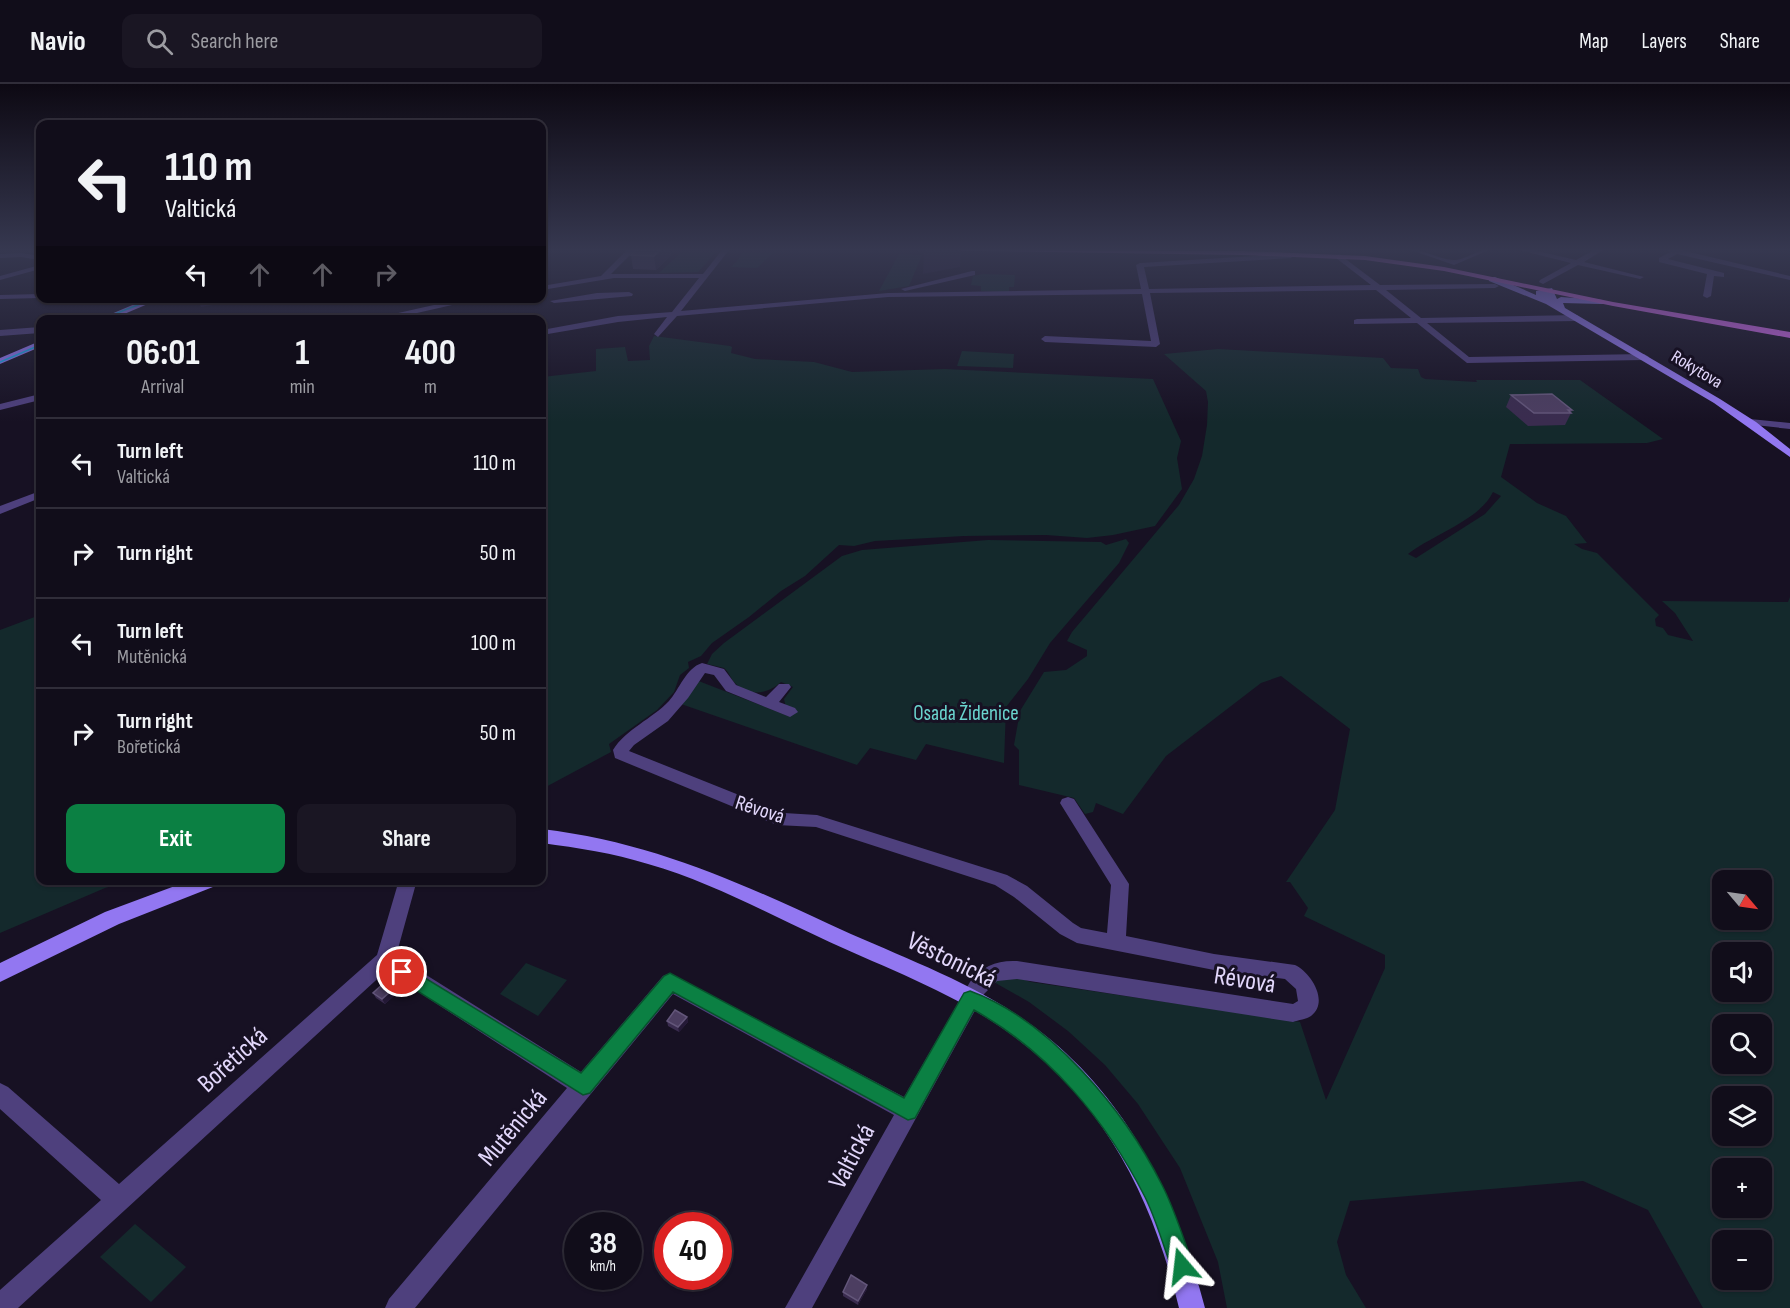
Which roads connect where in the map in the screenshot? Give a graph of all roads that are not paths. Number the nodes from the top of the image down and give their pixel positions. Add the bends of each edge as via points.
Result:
1 (134, 307) edge
2 (427, 307) edge
3 (679, 307) edge
4 (744, 307) edge
5 (1149, 307) edge
6 (1403, 307) edge
7 (1556, 307) edge
8 (1559, 307) edge
9 (1561, 307) edge
10 (1631, 307) edge
11 (416, 309) junction
12 (1562, 310) junction
13 (674, 313) junction
14 (114, 315) edge
15 (391, 315) edge
16 (408, 315) edge
17 (1577, 318) junction
18 (1419, 321) junction
19 (1357, 322) dead end
20 (36, 330) edge
21 (546, 332) edge
22 (0, 333) edge
23 (658, 334) dead end
24 (1790, 335) edge
25 (1045, 339) dead end
26 (36, 346) edge
27 (1644, 357) junction
28 (0, 361) edge
29 (36, 398) edge
30 (0, 407) edge
31 (1751, 423) junction
32 (1790, 426) edge
33 (1790, 454) edge
34 (36, 496) edge
35 (0, 510) edge
36 (784, 687) dead end
37 (768, 704) junction
38 (790, 712) dead end
39 (1068, 802) dead end
40 (546, 837) edge
41 (199, 885) edge
42 (406, 885) edge
43 (1116, 943) junction
44 (384, 960) junction
45 (0, 973) edge
46 (970, 999) junction
47 (583, 1086) junction
48 (0, 1094) edge
49 (908, 1111) junction
50 (119, 1200) junction
51 (0, 1307) edge
52 (398, 1308) edge
53 (798, 1308) edge
54 (1192, 1308) edge

1 - 14 main road
2 - 11 street
3 - 13 street
4 - 13 street
5 - 25 street via 1156,345
6 - 18 street
7 - 12 main road, Rokytova
8 - 12 main road
9 - 12 main road
10 - 24 main road
11 - 15 street
11 - 16 street
12 - 17 main road, Rokytova
13 - 21 street
13 - 23 street
17 - 18 street
17 - 27 main road, Rokytova
18 - 19 street
18 - 27 street via 1467,360
20 - 22 street
26 - 28 main road
27 - 31 main road, Rokytova
29 - 30 street
31 - 32 street
31 - 33 main road, Rokytova
34 - 35 street
36 - 37 street
37 - 38 street, Révová
37 - 43 street, Révová via 731,688 719,672 702,669 694,674 679,700 663,717 628,741 621,754 783,820 817,821 1012,884 1067,930
39 - 43 street via 1120,884
40 - 46 main road, Věstonická via 622,849 695,871
41 - 45 main road via 112,918
42 - 44 street
43 - 46 street, Révová via 1214,962 1288,971 1306,986 1308,1002 1299,1013 1275,1012 1003,968 983,979
44 - 47 street
44 - 50 street, Bořetická
46 - 49 street, Valtická
46 - 54 main road, Věstonická via 1038,1042 1111,1119 1167,1220
47 - 49 street, Mutěnická via 670,981
47 - 52 street, Mutěnická
48 - 50 street
49 - 53 street, Valtická
50 - 51 street, Bořetická

